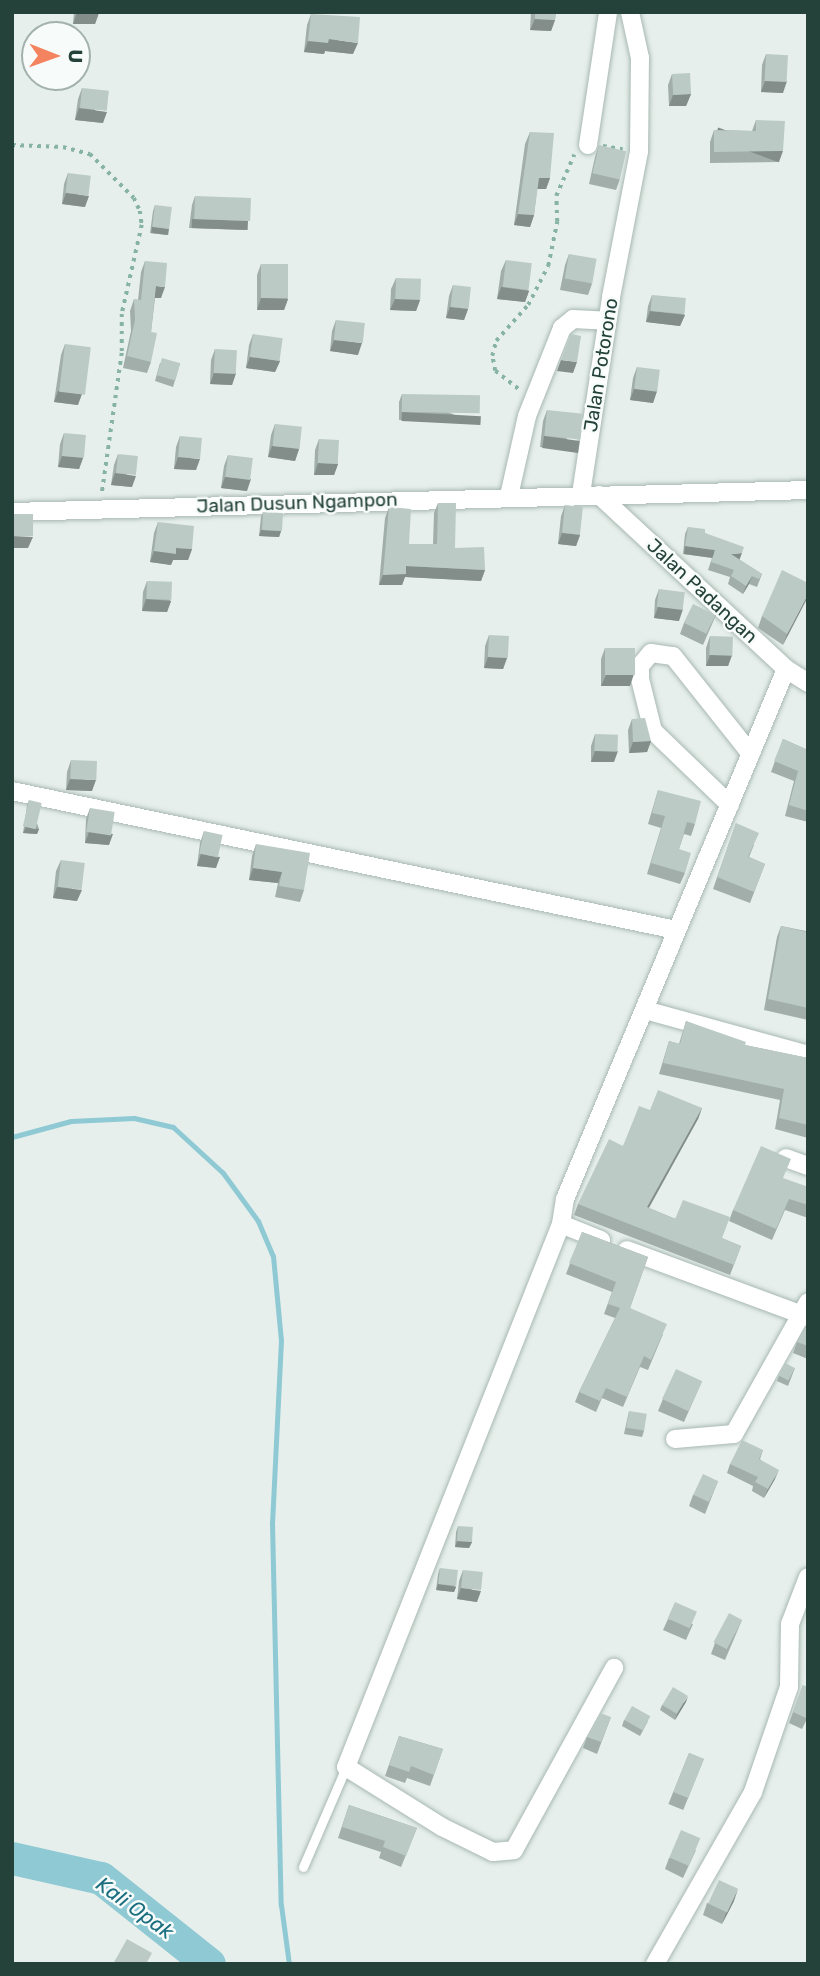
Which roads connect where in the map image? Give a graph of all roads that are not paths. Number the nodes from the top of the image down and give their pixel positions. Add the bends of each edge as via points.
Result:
1 (608, 12) edge
2 (630, 12) edge
3 (589, 145) road end
4 (607, 321) junction
5 (808, 490) edge
6 (590, 495) junction
7 (509, 496) junction
8 (12, 512) edge
9 (786, 669) junction
10 (808, 683) edge
11 (751, 754) junction
12 (12, 791) edge
13 (730, 806) junction
14 (676, 930) junction
15 (645, 1010) junction
16 (808, 1055) edge
17 (786, 1158) edge
18 (808, 1166) edge
19 (561, 1224) junction
20 (806, 1311) edge
21 (675, 1439) dead end
22 (808, 1577) edge
23 (614, 1668) dead end
24 (346, 1767) junction
25 (303, 1867) dead end
26 (655, 1964) edge

1 - 3 street
2 - 4 street, Jalan Potorono via 640,58 639,152
4 - 6 street, Jalan Potorono
4 - 7 street via 573,319 562,328 533,400
5 - 6 street
6 - 7 street, Jalan Dusun Ngampon
6 - 9 street, Jalan Padangan
7 - 8 street, Jalan Dusun Ngampon
9 - 10 street, Jalan Padangan
9 - 11 street
11 - 13 street
11 - 13 street via 673,656 650,653 640,666 640,678 653,731
12 - 14 street
13 - 14 street
14 - 15 street
15 - 16 street
15 - 19 street via 565,1199
17 - 18 street
19 - 20 street
19 - 24 street
20 - 21 street via 734,1434
22 - 26 street via 790,1624 793,1657 789,1687 753,1791
23 - 24 street via 514,1850 493,1852 442,1827
24 - 25 lane

